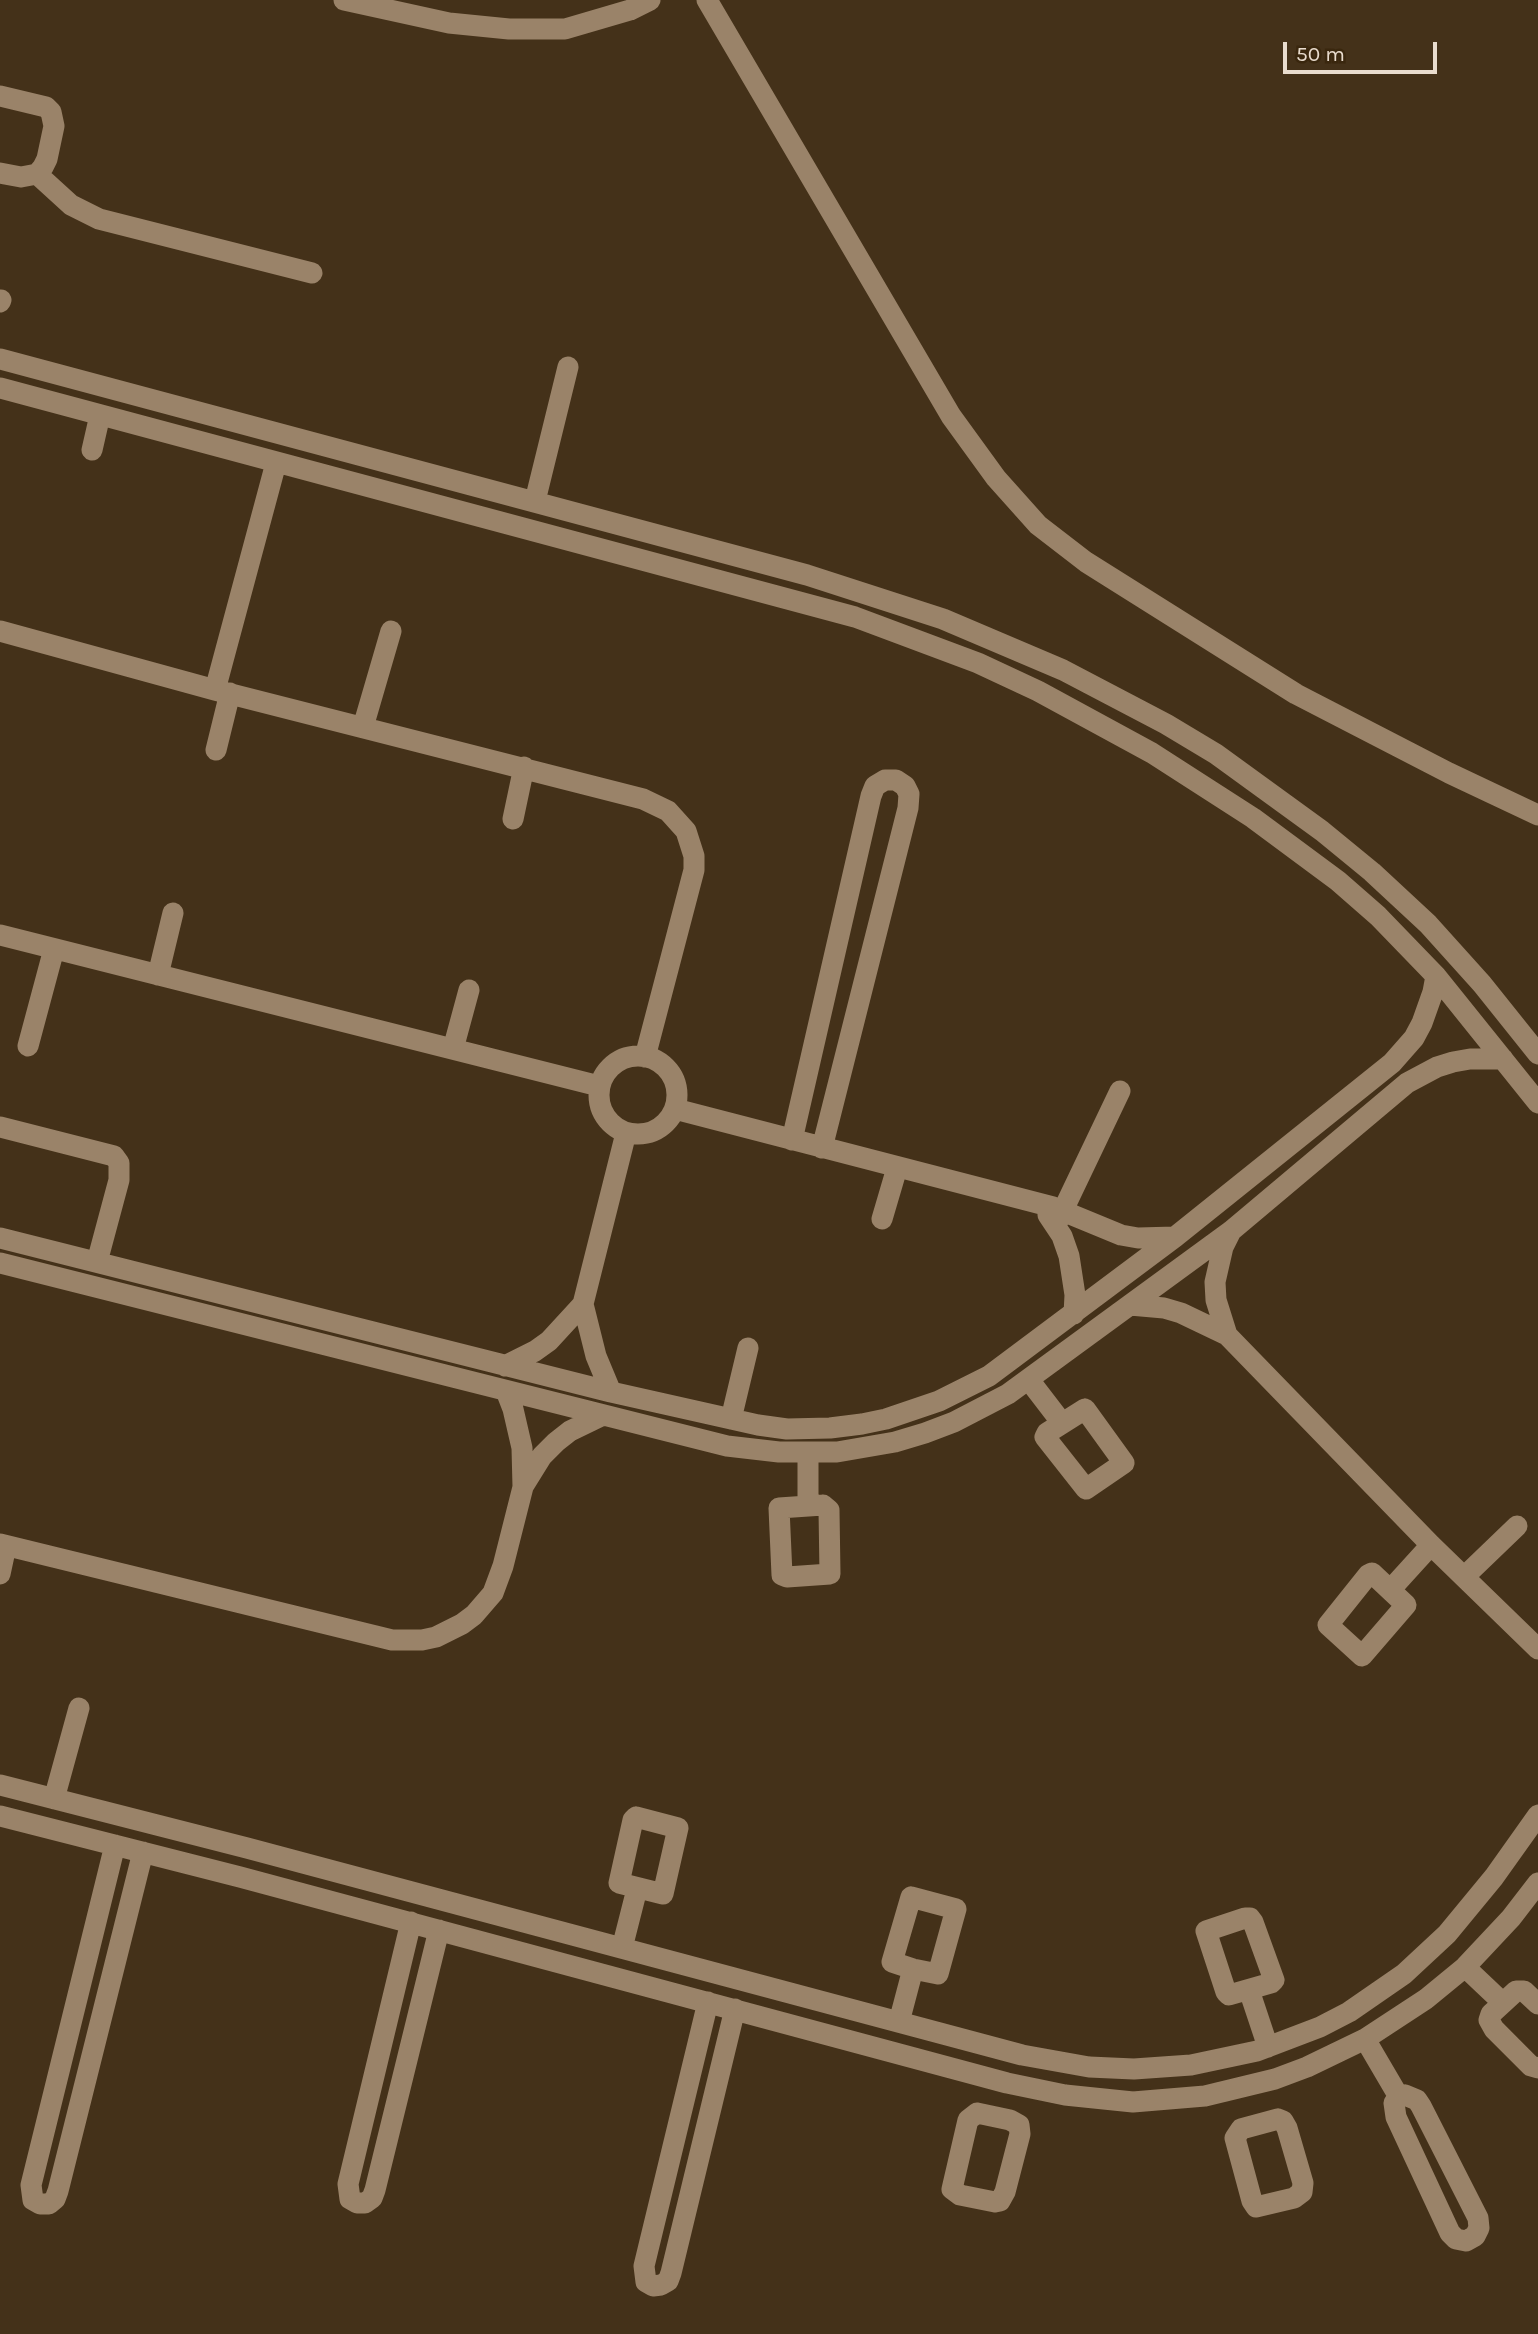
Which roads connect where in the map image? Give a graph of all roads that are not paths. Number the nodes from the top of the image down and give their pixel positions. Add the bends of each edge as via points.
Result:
1 (344, 0) edge
2 (650, 0) edge
3 (707, 0) edge
4 (0, 96) edge
5 (0, 173) edge
6 (37, 174) junction
7 (312, 273) dead end
8 (0, 359) edge
9 (568, 367) dead end
10 (0, 388) edge
11 (100, 415) junction
12 (92, 450) dead end
13 (276, 463) junction
14 (535, 501) junction
15 (596, 517) junction
16 (588, 546) junction
17 (0, 631) edge
18 (391, 631) dead end
19 (222, 691) junction
20 (363, 727) junction
21 (216, 750) dead end
22 (524, 767) junction
23 (1538, 815) edge
24 (513, 819) dead end
25 (173, 913) dead end
26 (0, 935) edge
27 (54, 949) junction
28 (158, 975) junction
29 (1436, 976) junction
30 (469, 990) dead end
31 (28, 1046) dead end
32 (453, 1049) junction
33 (1538, 1054) edge
34 (645, 1056) junction
35 (1503, 1059) junction
36 (1392, 1063) junction
37 (1407, 1083) junction
38 (599, 1086) junction
39 (1120, 1091) dead end
40 (1538, 1103) edge
41 (675, 1109) junction
42 (0, 1127) edge
43 (626, 1133) junction
44 (792, 1140) junction
45 (822, 1148) junction
46 (897, 1167) junction
47 (1060, 1218) junction
48 (882, 1219) dead end
49 (1231, 1231) junction
50 (1175, 1237) junction
51 (0, 1238) edge
52 (97, 1262) junction
53 (0, 1263) edge
54 (583, 1304) junction
55 (1130, 1305) junction
56 (1074, 1314) junction
57 (1227, 1335) junction
58 (436, 1347) junction
59 (748, 1348) dead end
60 (505, 1366) junction
61 (430, 1371) junction
62 (1029, 1380) junction
63 (506, 1391) junction
64 (611, 1392) junction
65 (603, 1415) junction
66 (732, 1419) junction
67 (1062, 1423) dead end
68 (808, 1453) junction
69 (523, 1487) junction
70 (808, 1506) dead end
71 (1517, 1526) dead end
72 (3, 1545) edge
73 (1431, 1545) junction
74 (0, 1574) edge
75 (1464, 1577) junction
76 (1391, 1589) dead end
77 (1538, 1649) edge
78 (79, 1708) dead end
79 (0, 1786) edge
80 (54, 1799) junction
81 (1538, 1815) edge
82 (0, 1816) edge
83 (115, 1845) junction
84 (247, 1848) junction
85 (143, 1852) junction
86 (240, 1877) junction
87 (1538, 1883) edge
88 (638, 1889) dead end
89 (411, 1922) junction
90 (439, 1930) junction
91 (622, 1948) junction
92 (1465, 1967) junction
93 (913, 1969) dead end
94 (1250, 1990) dead end
95 (1368, 2000) junction
96 (708, 2002) junction
97 (1503, 2003) junction
98 (1538, 2004) edge
99 (735, 2009) junction
100 (900, 2022) junction
101 (1386, 2026) junction
102 (1365, 2039) junction
103 (1268, 2047) junction
104 (1538, 2068) edge
105 (1007, 2083) junction
106 (1253, 2084) junction
107 (370, 2091) junction
108 (53, 2096) junction
109 (1399, 2097) junction
110 (397, 2098) junction
111 (80, 2102) junction
112 (999, 2117) dead end
113 (1261, 2122) dead end
114 (670, 2162) junction
115 (696, 2169) junction

1 - 2 street via 449,23 509,29 565,29
3 - 23 street via 951,416 996,478 1038,524 1086,562 1296,694
4 - 6 street via 39,104 51,112 54,127 47,159
5 - 6 street
6 - 7 street via 71,205 99,219
8 - 14 street
9 - 14 street
10 - 11 street
11 - 12 street
11 - 13 street
13 - 16 street
13 - 19 street
14 - 15 street
15 - 16 street
15 - 33 street via 807,575 943,620 1063,670 1166,724 1270,792 1401,897 1454,952
16 - 29 street via 855,617 1038,691 1152,753 1296,848 1378,916
17 - 19 street
18 - 20 street
19 - 20 street
19 - 21 street
20 - 22 street
22 - 24 street
22 - 34 street via 656,803 678,820 691,843 694,870
25 - 28 street
26 - 27 street
27 - 28 street
27 - 31 street
28 - 32 street
29 - 35 street
29 - 36 street via 1422,1023
30 - 32 street
32 - 38 street
34 - 38 street via 616,1063
34 - 41 street via 670,1072 677,1090
35 - 37 street via 1453,1062
35 - 40 street
36 - 37 street
36 - 50 street
37 - 49 street
38 - 43 street via 603,1115
39 - 47 street
41 - 43 street via 655,1131
41 - 44 street
42 - 52 street via 114,1156 118,1180
43 - 54 street
44 - 45 street
44 - 45 street via 871,796 875,786 896,780 909,794 908,808
45 - 46 street
46 - 47 street via 1036,1204
46 - 48 street
47 - 50 street via 1138,1238
47 - 56 street
49 - 55 street
49 - 57 street via 1215,1282
50 - 56 street
51 - 52 street
52 - 58 street
53 - 61 street
54 - 60 street via 549,1341
54 - 64 street
55 - 57 street via 1181,1313
55 - 62 street
56 - 66 street via 989,1376 913,1411 830,1428 787,1429
57 - 73 street
58 - 60 street
58 - 61 street
59 - 66 street
60 - 64 street
61 - 63 street
62 - 67 street
62 - 68 street via 982,1409 925,1433 865,1448
63 - 65 street
63 - 69 street via 522,1448
64 - 66 street
65 - 68 street via 727,1446
65 - 69 street via 556,1442
68 - 70 street
69 - 72 street via 492,1592 463,1624 422,1640 392,1640
71 - 75 street
72 - 74 street
73 - 75 street
73 - 76 street
75 - 77 street
78 - 80 street
79 - 80 street
80 - 84 street
81 - 95 street via 1447,1934
82 - 83 street
83 - 85 street
83 - 108 street
84 - 86 street
84 - 91 street
85 - 86 street
85 - 111 street
86 - 89 street
87 - 92 street
88 - 91 street
89 - 90 street
89 - 107 street
90 - 96 street
90 - 110 street
91 - 100 street
92 - 97 street
92 - 101 street
93 - 100 street
94 - 103 street
95 - 101 street
95 - 103 street via 1320,2027
96 - 99 street
96 - 114 street
97 - 98 street via 1520,1989
97 - 104 street via 1491,2014 1490,2023
99 - 105 street
99 - 115 street
100 - 103 street via 1022,2055 1089,2067 1191,2065
101 - 102 street
102 - 106 street via 1307,2067
102 - 109 street
105 - 106 street via 1133,2102 1205,2096
105 - 112 street
106 - 113 street
107 - 110 street
107 - 110 street via 348,2183 350,2199 357,2203 372,2198
108 - 111 street
108 - 111 street via 31,2185 33,2200 40,2204 55,2199
109 - 109 street via 1394,2103 1396,2117 1450,2233 1466,2241 1475,2236 1478,2218 1417,2100
114 - 115 street
114 - 115 street via 644,2266 646,2282 653,2286 668,2281

